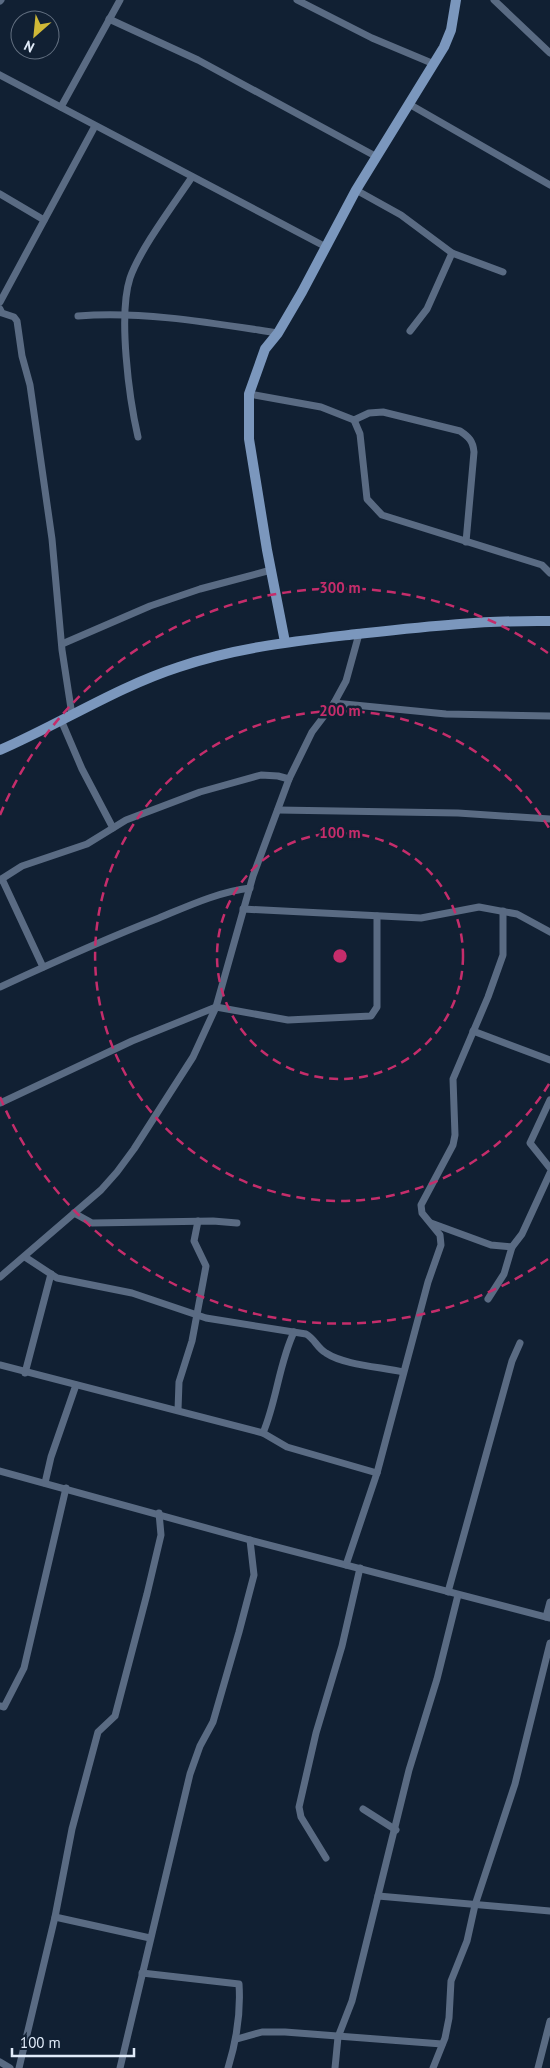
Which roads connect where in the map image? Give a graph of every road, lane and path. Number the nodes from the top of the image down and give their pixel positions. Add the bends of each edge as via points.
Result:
1 (120, 0) edge
2 (297, 0) edge
3 (456, 0) edge
4 (494, 0) edge
5 (109, 19) junction
6 (550, 53) edge
7 (434, 64) junction
8 (0, 75) edge
9 (409, 104) junction
10 (61, 107) junction
11 (95, 126) junction
12 (377, 157) junction
13 (192, 177) junction
14 (550, 185) edge
15 (356, 190) junction
16 (0, 194) edge
17 (44, 220) junction
18 (326, 247) junction
19 (452, 253) junction
20 (503, 272) dead end
21 (0, 302) edge
22 (0, 309) edge
23 (126, 314) junction
24 (78, 316) dead end
25 (410, 330) dead end
26 (278, 333) junction
27 (249, 394) junction
28 (354, 420) junction
29 (138, 437) dead end
30 (466, 542) junction
31 (271, 570) junction
32 (550, 572) edge
33 (550, 620) edge
34 (359, 634) junction
35 (285, 642) junction
36 (62, 644) junction
37 (334, 703) junction
38 (72, 715) junction
39 (550, 716) edge
40 (61, 720) junction
41 (0, 750) edge
42 (289, 779) junction
43 (278, 810) junction
44 (550, 819) edge
45 (113, 828) junction
46 (1, 879) edge
47 (250, 888) junction
48 (244, 909) junction
49 (503, 911) junction
50 (377, 916) junction
51 (550, 932) edge
52 (43, 967) junction
53 (0, 987) edge
54 (216, 1007) junction
55 (473, 1031) junction
56 (550, 1060) edge
57 (550, 1100) edge
58 (0, 1103) edge
59 (550, 1168) edge
60 (550, 1173) edge
61 (74, 1213) junction
62 (198, 1221) junction
63 (237, 1223) dead end
64 (431, 1223) junction
65 (512, 1247) junction
66 (25, 1257) junction
67 (51, 1274) junction
68 (0, 1277) edge
69 (488, 1299) dead end
70 (196, 1315) junction
71 (294, 1332) junction
72 (520, 1343) dead end
73 (0, 1365) edge
74 (403, 1372) junction
75 (25, 1373) junction
76 (76, 1385) junction
77 (178, 1410) junction
78 (263, 1433) junction
79 (0, 1471) edge
80 (377, 1473) junction
81 (45, 1483) junction
82 (66, 1488) junction
83 (159, 1513) junction
84 (250, 1540) junction
85 (346, 1565) junction
86 (360, 1568) junction
87 (448, 1592) junction
88 (458, 1595) junction
89 (550, 1602) edge
90 (548, 1618) edge
91 (550, 1643) edge
92 (0, 1706) edge
93 (363, 1809) dead end
94 (396, 1830) junction
95 (326, 1858) dead end
96 (378, 1896) junction
97 (475, 1905) junction
98 (550, 1911) edge
99 (55, 1917) junction
100 (150, 1938) junction
101 (142, 1973) junction
102 (550, 2021) edge
103 (338, 2037) junction
104 (236, 2039) junction
105 (442, 2044) junction
106 (0, 2062) edge
107 (10, 2068) edge
108 (19, 2068) edge
109 (120, 2068) edge
110 (228, 2068) edge
111 (335, 2068) edge
112 (433, 2068) edge
113 (538, 2068) edge

1 - 5 street
2 - 7 street via 372,38
3 - 7 street via 451,30
4 - 6 street
5 - 10 street
5 - 12 street via 198,60
7 - 9 street
8 - 10 street
9 - 12 street
9 - 14 street
10 - 11 street
11 - 13 street
11 - 17 street
12 - 15 street
13 - 18 street
13 - 23 street via 137,263 126,295
15 - 18 street
15 - 19 street via 401,215
16 - 17 street
17 - 21 street
18 - 26 street
19 - 20 street
19 - 25 street via 426,309
22 - 36 street via 17,321 30,385 52,539
23 - 24 street
23 - 26 street
23 - 29 street via 131,407
26 - 27 street via 265,349
27 - 28 street via 321,407
27 - 31 street via 249,439
28 - 30 street via 360,434 367,499 372,507 382,515
28 - 30 street via 383,412 469,436 474,452
30 - 32 street via 542,565
31 - 35 street
31 - 36 street via 175,598
33 - 34 street via 428,625
34 - 35 street
34 - 37 street via 349,674
35 - 38 street via 178,667
36 - 38 street
37 - 39 street via 446,714
37 - 42 street via 312,732
38 - 40 street
40 - 41 street
40 - 45 street
42 - 43 street
42 - 45 street via 261,775 226,783 126,820
43 - 44 street via 458,813
43 - 47 street
45 - 46 street via 86,844 28,863
46 - 52 street
47 - 48 street
47 - 52 street via 200,901
48 - 50 street
48 - 54 street
49 - 50 street via 479,907 421,918
49 - 51 street via 517,914
49 - 55 street via 503,956
50 - 54 street via 376,1008 372,1016 288,1020
52 - 53 street
54 - 58 street via 132,1041
54 - 61 street via 193,1057 134,1149 100,1190
55 - 56 street
55 - 64 street via 453,1079 453,1145 421,1205 422,1213
57 - 59 street via 530,1143
60 - 65 street via 522,1234
61 - 62 street via 92,1223
61 - 66 street
62 - 63 street
62 - 70 street via 194,1241 206,1266
64 - 65 street via 491,1245
64 - 74 street via 440,1235 441,1245
65 - 69 street via 504,1274
66 - 67 street
66 - 68 street
67 - 70 street via 147,1297
67 - 75 street
70 - 71 street
70 - 77 street via 192,1341 179,1382
71 - 74 street via 315,1339 319,1349 335,1358
71 - 78 street via 287,1346 271,1415
72 - 87 street via 509,1370
73 - 75 street
74 - 80 street
75 - 76 street
76 - 77 street
76 - 81 street
77 - 78 street
78 - 80 street via 286,1447
79 - 81 street
80 - 85 street
81 - 82 street
82 - 83 street
82 - 92 street via 24,1668 4,1706
83 - 84 street
83 - 99 street via 160,1535 147,1594 115,1716 98,1732 72,1830
84 - 85 street
84 - 100 street via 254,1575 213,1722 190,1774
85 - 86 street
86 - 87 street
86 - 95 street via 299,1807 301,1817
87 - 88 street
88 - 90 street
88 - 94 street via 435,1688 409,1770
89 - 90 street
91 - 97 street via 514,1784
93 - 94 street
94 - 96 street
96 - 97 street
96 - 103 street via 352,2001
97 - 98 street
97 - 105 street via 451,1981 449,2018
99 - 100 street
99 - 108 street
100 - 101 street
101 - 104 street via 239,1984 241,2012
101 - 109 street
102 - 113 street
103 - 104 street via 262,2032
103 - 105 street
103 - 111 street
104 - 110 street
105 - 112 street
106 - 107 street

